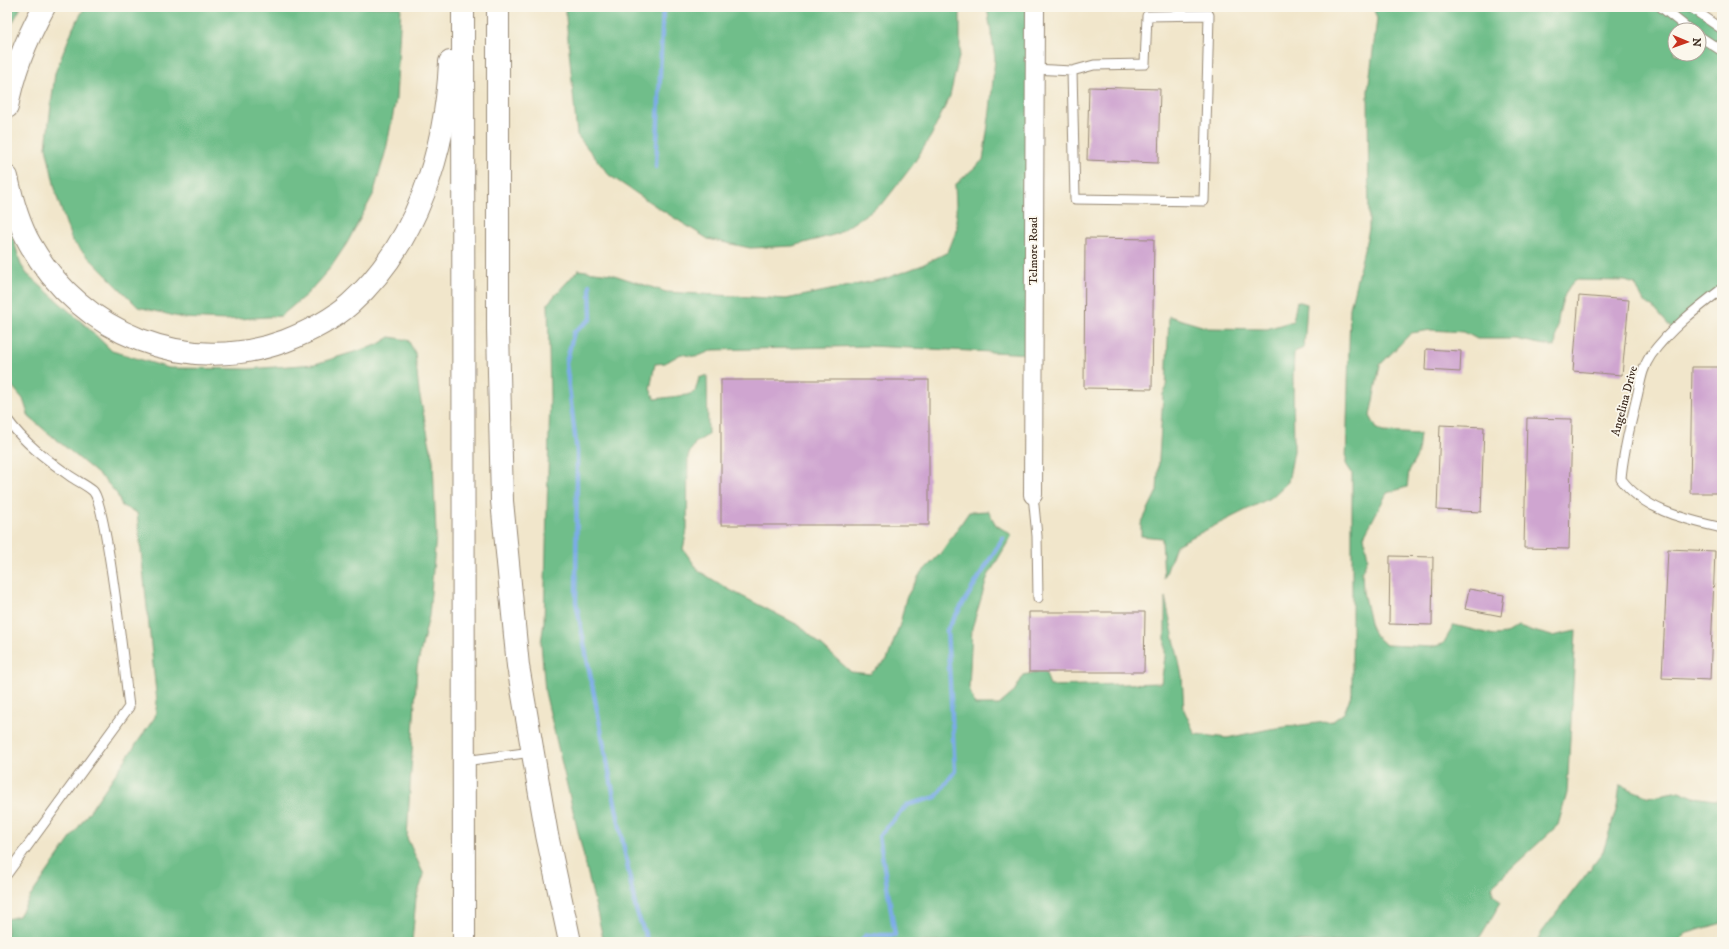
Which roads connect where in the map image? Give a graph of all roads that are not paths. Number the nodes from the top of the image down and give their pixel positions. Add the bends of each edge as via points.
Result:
1 (44, 7) edge
2 (452, 7) edge
3 (463, 7) edge
4 (498, 7) edge
5 (1034, 7) edge
6 (1661, 7) edge
7 (1690, 7) edge
8 (1680, 22) edge
9 (1722, 29) edge
10 (1707, 41) edge
11 (1722, 51) edge
12 (1034, 69) junction
13 (1072, 71) junction
14 (7, 108) edge
15 (7, 177) edge
16 (1722, 289) edge
17 (7, 419) edge
18 (1033, 495) joint
19 (1722, 528) edge
20 (1038, 598) dead end
21 (532, 752) junction
22 (463, 761) junction
23 (7, 874) edge
24 (464, 942) edge
25 (570, 942) edge

1 - 14 highway via 17,68
2 - 15 highway via 448,90 442,128 428,176 408,228 382,270 353,301 329,319 294,337 242,352 204,354 149,343 112,327 80,304 40,261 20,224
3 - 22 highway
4 - 21 highway via 498,329 502,493 517,658
5 - 12 street, Telmore Road
6 - 8 lane
7 - 9 lane
10 - 11 lane
12 - 13 lane
12 - 18 street, Telmore Road
13 - 13 lane via 1075,199 1204,201 1209,15 1147,16 1145,64 1094,64
16 - 19 lane, Angelina Drive via 1672,332 1650,356 1641,376 1628,432 1621,479 1631,491 1663,511
17 - 23 lane via 38,453 94,492 101,512 109,558 129,707
18 - 20 lane via 1037,536
21 - 22 lane
21 - 25 highway
22 - 24 highway

